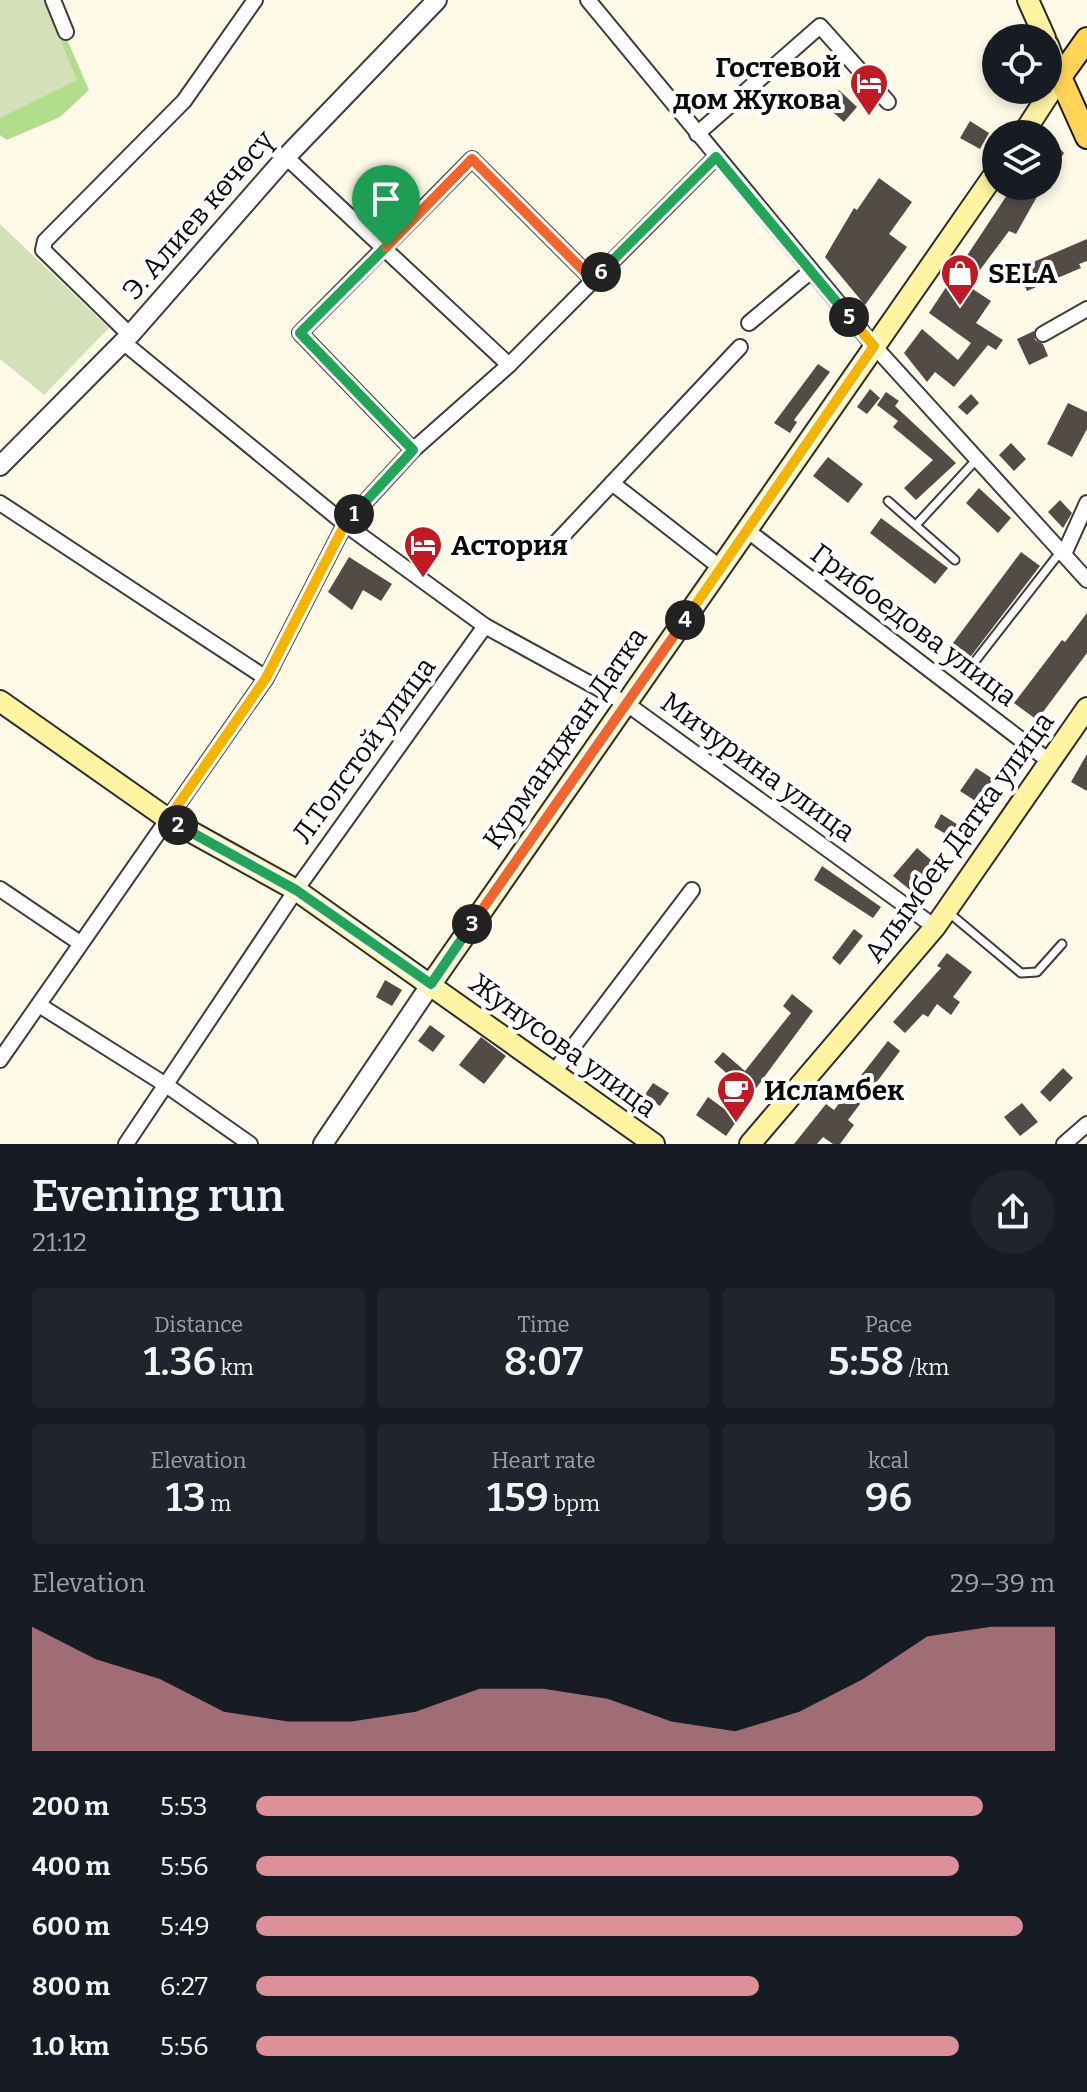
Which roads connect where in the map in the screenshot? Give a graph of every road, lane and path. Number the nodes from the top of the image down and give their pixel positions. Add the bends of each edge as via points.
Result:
1 (53, 0) edge
2 (255, 0) edge
3 (437, 0) edge
4 (588, 0) edge
5 (1028, 0) edge
6 (1039, 24) edge
7 (66, 32) dead end
8 (1087, 39) edge
9 (1062, 74) edge
10 (1062, 81) edge
11 (888, 102) dead end
12 (697, 134) junction
13 (1087, 137) edge
14 (286, 157) junction
15 (716, 157) junction
16 (982, 192) edge
17 (386, 247) junction
18 (811, 271) junction
19 (593, 280) junction
20 (1087, 309) edge
21 (749, 323) dead end
22 (1043, 334) dead end
23 (127, 339) junction
24 (874, 346) junction
25 (740, 347) dead end
26 (509, 365) junction
27 (413, 450) junction
28 (977, 459) junction
29 (0, 466) edge
30 (612, 483) junction
31 (888, 501) dead end
32 (0, 503) edge
33 (1087, 503) edge
34 (345, 524) junction
35 (916, 525) junction
36 (748, 531) junction
37 (552, 547) dead end
38 (1062, 552) junction
39 (955, 560) dead end
40 (721, 568) junction
41 (1087, 580) edge
42 (485, 626) junction
43 (976, 660) dead end
44 (266, 678) junction
45 (0, 701) edge
46 (627, 704) junction
47 (1087, 708) edge
48 (1049, 761) junction
49 (168, 819) junction
50 (0, 889) edge
51 (296, 890) junction
52 (692, 890) dead end
53 (941, 919) junction
54 (80, 943) junction
55 (1062, 944) dead end
56 (431, 984) junction
57 (39, 1005) junction
58 (0, 1060) edge
59 (554, 1072) junction
60 (166, 1085) junction
61 (1087, 1124) edge
62 (126, 1144) edge
63 (250, 1144) edge
64 (323, 1144) edge
65 (654, 1144) edge
66 (750, 1144) edge
67 (1064, 1144) edge

1 - 7 street
2 - 23 street, Мичурина улица via 184,101 45,241 43,250
3 - 14 street, Э. Алиев көчөсү
4 - 12 street
5 - 6 main road
8 - 9 main road
10 - 13 main road
11 - 12 street via 820,26
12 - 15 street
14 - 17 street
14 - 23 street, Э. Алиев көчөсү
15 - 18 street
15 - 19 street
16 - 24 main road, Курманджан Датка
17 - 19 street via 472,159
17 - 26 street
17 - 27 street via 300,333
18 - 21 street
18 - 24 street
19 - 26 street
20 - 22 street
23 - 29 street, Э. Алиев көчөсү
23 - 34 street, Мичурина улица
24 - 28 street
24 - 36 main road, Курманджан Датка
25 - 30 street
26 - 27 street
27 - 34 street
28 - 35 lane
28 - 38 street
30 - 37 street
30 - 40 street
31 - 35 lane
32 - 44 street
33 - 38 street
34 - 42 street, Мичурина улица
34 - 44 street
35 - 39 lane
36 - 40 main road, Курманджан Датка
36 - 48 street, Грибоедова улица
38 - 41 street
38 - 43 lane
40 - 46 main road, Курманджан Датка
42 - 46 street, Мичурина улица
42 - 51 street, Л.Толстой улица
44 - 49 street
45 - 49 main road, Жунусова улица
46 - 53 street, Мичурина улица
46 - 56 main road, Курманджан Датка
47 - 48 main road, Алымбек Датка улица
48 - 53 main road, Алымбек Датка улица
49 - 51 main road, Жунусова улица
49 - 54 street
50 - 54 street
51 - 56 main road, Жунусова улица
51 - 60 street, Л.Толстой улица
52 - 59 street
53 - 55 lane via 1021,973 1037,972
53 - 66 main road, Алымбек Датка улица
54 - 57 street
56 - 59 main road, Жунусова улица
56 - 64 street, Курманджан Датка
57 - 58 street
57 - 60 street
59 - 65 main road, Жунусова улица
60 - 62 street, Л.Толстой улица
60 - 63 street
61 - 67 street

